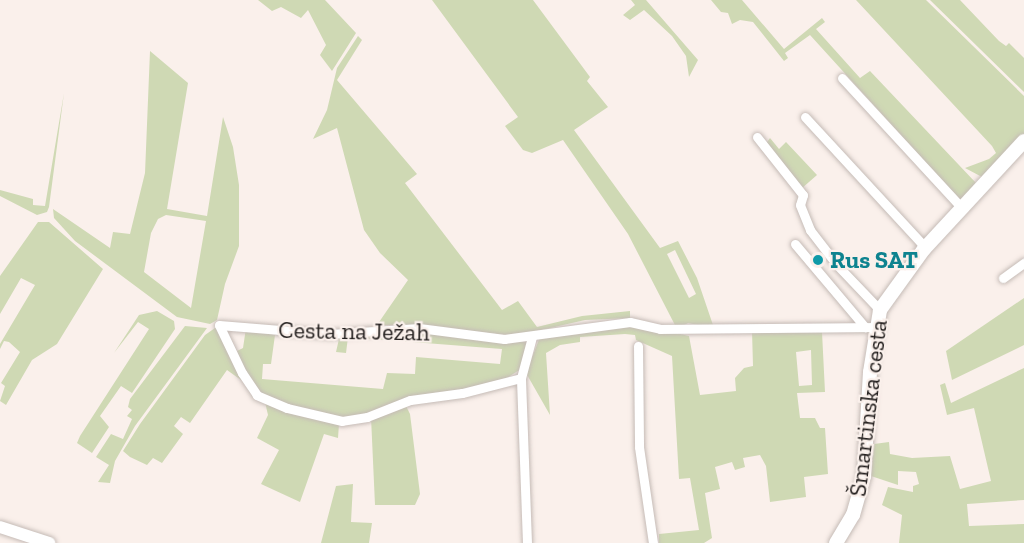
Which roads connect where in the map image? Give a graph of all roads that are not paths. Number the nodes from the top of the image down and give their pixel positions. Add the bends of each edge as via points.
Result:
1 (842, 78) dead end
2 (805, 117) dead end
3 (757, 137) dead end
4 (1024, 141) edge
5 (962, 207) junction
6 (795, 244) dead end
7 (925, 247) junction
8 (1024, 263) edge
9 (1003, 278) dead end
10 (880, 310) junction
11 (871, 327) junction
12 (532, 337) junction
13 (638, 346) dead end
14 (521, 378) junction
15 (0, 527) edge
16 (49, 543) edge
17 (527, 543) edge
18 (653, 543) edge
19 (836, 543) edge

1 - 5 street
2 - 7 street
3 - 10 street via 803,195 800,205 810,230
4 - 5 main road, Šmartinska cesta
5 - 7 main road, Šmartinska cesta
6 - 11 street
7 - 10 main road, Šmartinska cesta
8 - 9 street
10 - 11 main road, Šmartinska cesta
11 - 12 street, Cesta na Ježah via 660,329 630,321 560,329
11 - 19 main road, Šmartinska cesta via 864,476 852,515
12 - 14 street
12 - 14 street, Cesta na Ježah via 465,337 419,328 330,334 219,326 257,394 287,408 342,421 367,417 410,400 462,393
13 - 18 street via 639,447
14 - 17 street
15 - 16 street

